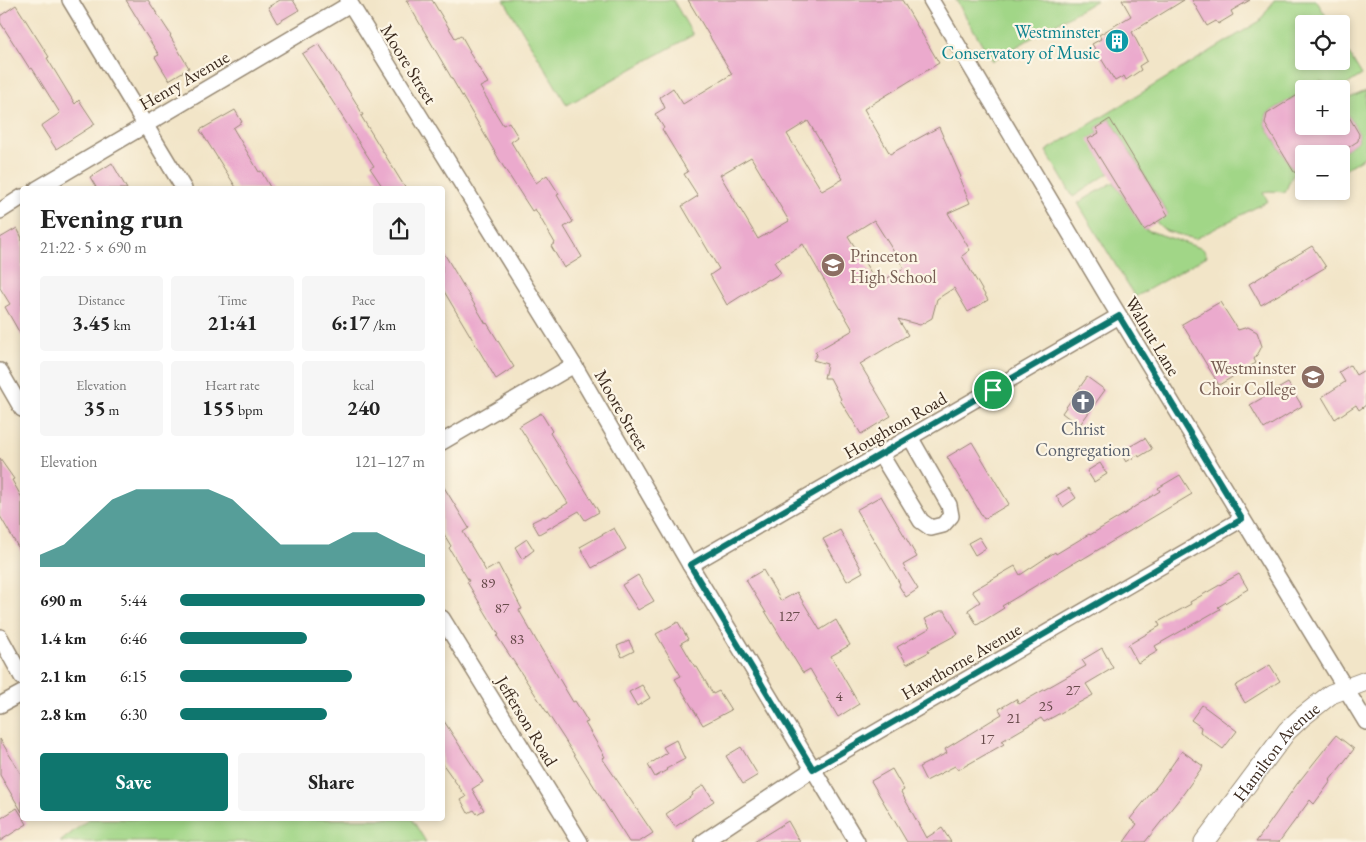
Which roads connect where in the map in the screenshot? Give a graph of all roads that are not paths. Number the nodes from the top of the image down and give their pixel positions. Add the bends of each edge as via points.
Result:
1 (70, 0) edge
2 (931, 0) edge
3 (349, 2) edge
4 (145, 124) junction
5 (42, 186) edge
6 (182, 186) edge
7 (20, 198) edge
8 (0, 211) edge
9 (1119, 316) junction
10 (574, 365) junction
11 (0, 371) edge
12 (20, 406) edge
13 (910, 437) junction
14 (445, 440) edge
15 (881, 455) junction
16 (1242, 519) junction
17 (690, 565) junction
18 (445, 623) edge
19 (0, 637) edge
20 (20, 673) edge
21 (1366, 681) edge
22 (1346, 689) junction
23 (20, 693) edge
24 (0, 706) edge
25 (1366, 722) edge
26 (813, 769) junction
27 (580, 842) edge
28 (703, 842) edge
29 (857, 842) edge
30 (1204, 842) edge

1 - 4 street
2 - 9 street, Walnut Lane
3 - 4 street, Henry Avenue
3 - 10 street, Moore Street
4 - 5 street, Henry Avenue
4 - 6 street
7 - 8 street
9 - 13 street, Houghton Road
9 - 16 street, Walnut Lane
10 - 14 street
10 - 17 street, Moore Street
11 - 12 street
13 - 15 street, Houghton Road
13 - 15 street via 949,505 950,516 943,525 931,528 921,521
15 - 17 street, Houghton Road
16 - 22 street, Walnut Lane
16 - 26 street, Hawthorne Avenue
17 - 26 street, Moore Street
18 - 27 street, Jefferson Road
19 - 20 street
21 - 22 street, Hamilton Avenue
22 - 25 street, Walnut Lane
22 - 30 street, Hamilton Avenue via 1318,704 1288,731
23 - 24 street
26 - 28 street, Hawthorne Avenue
26 - 29 street, Moore Street

